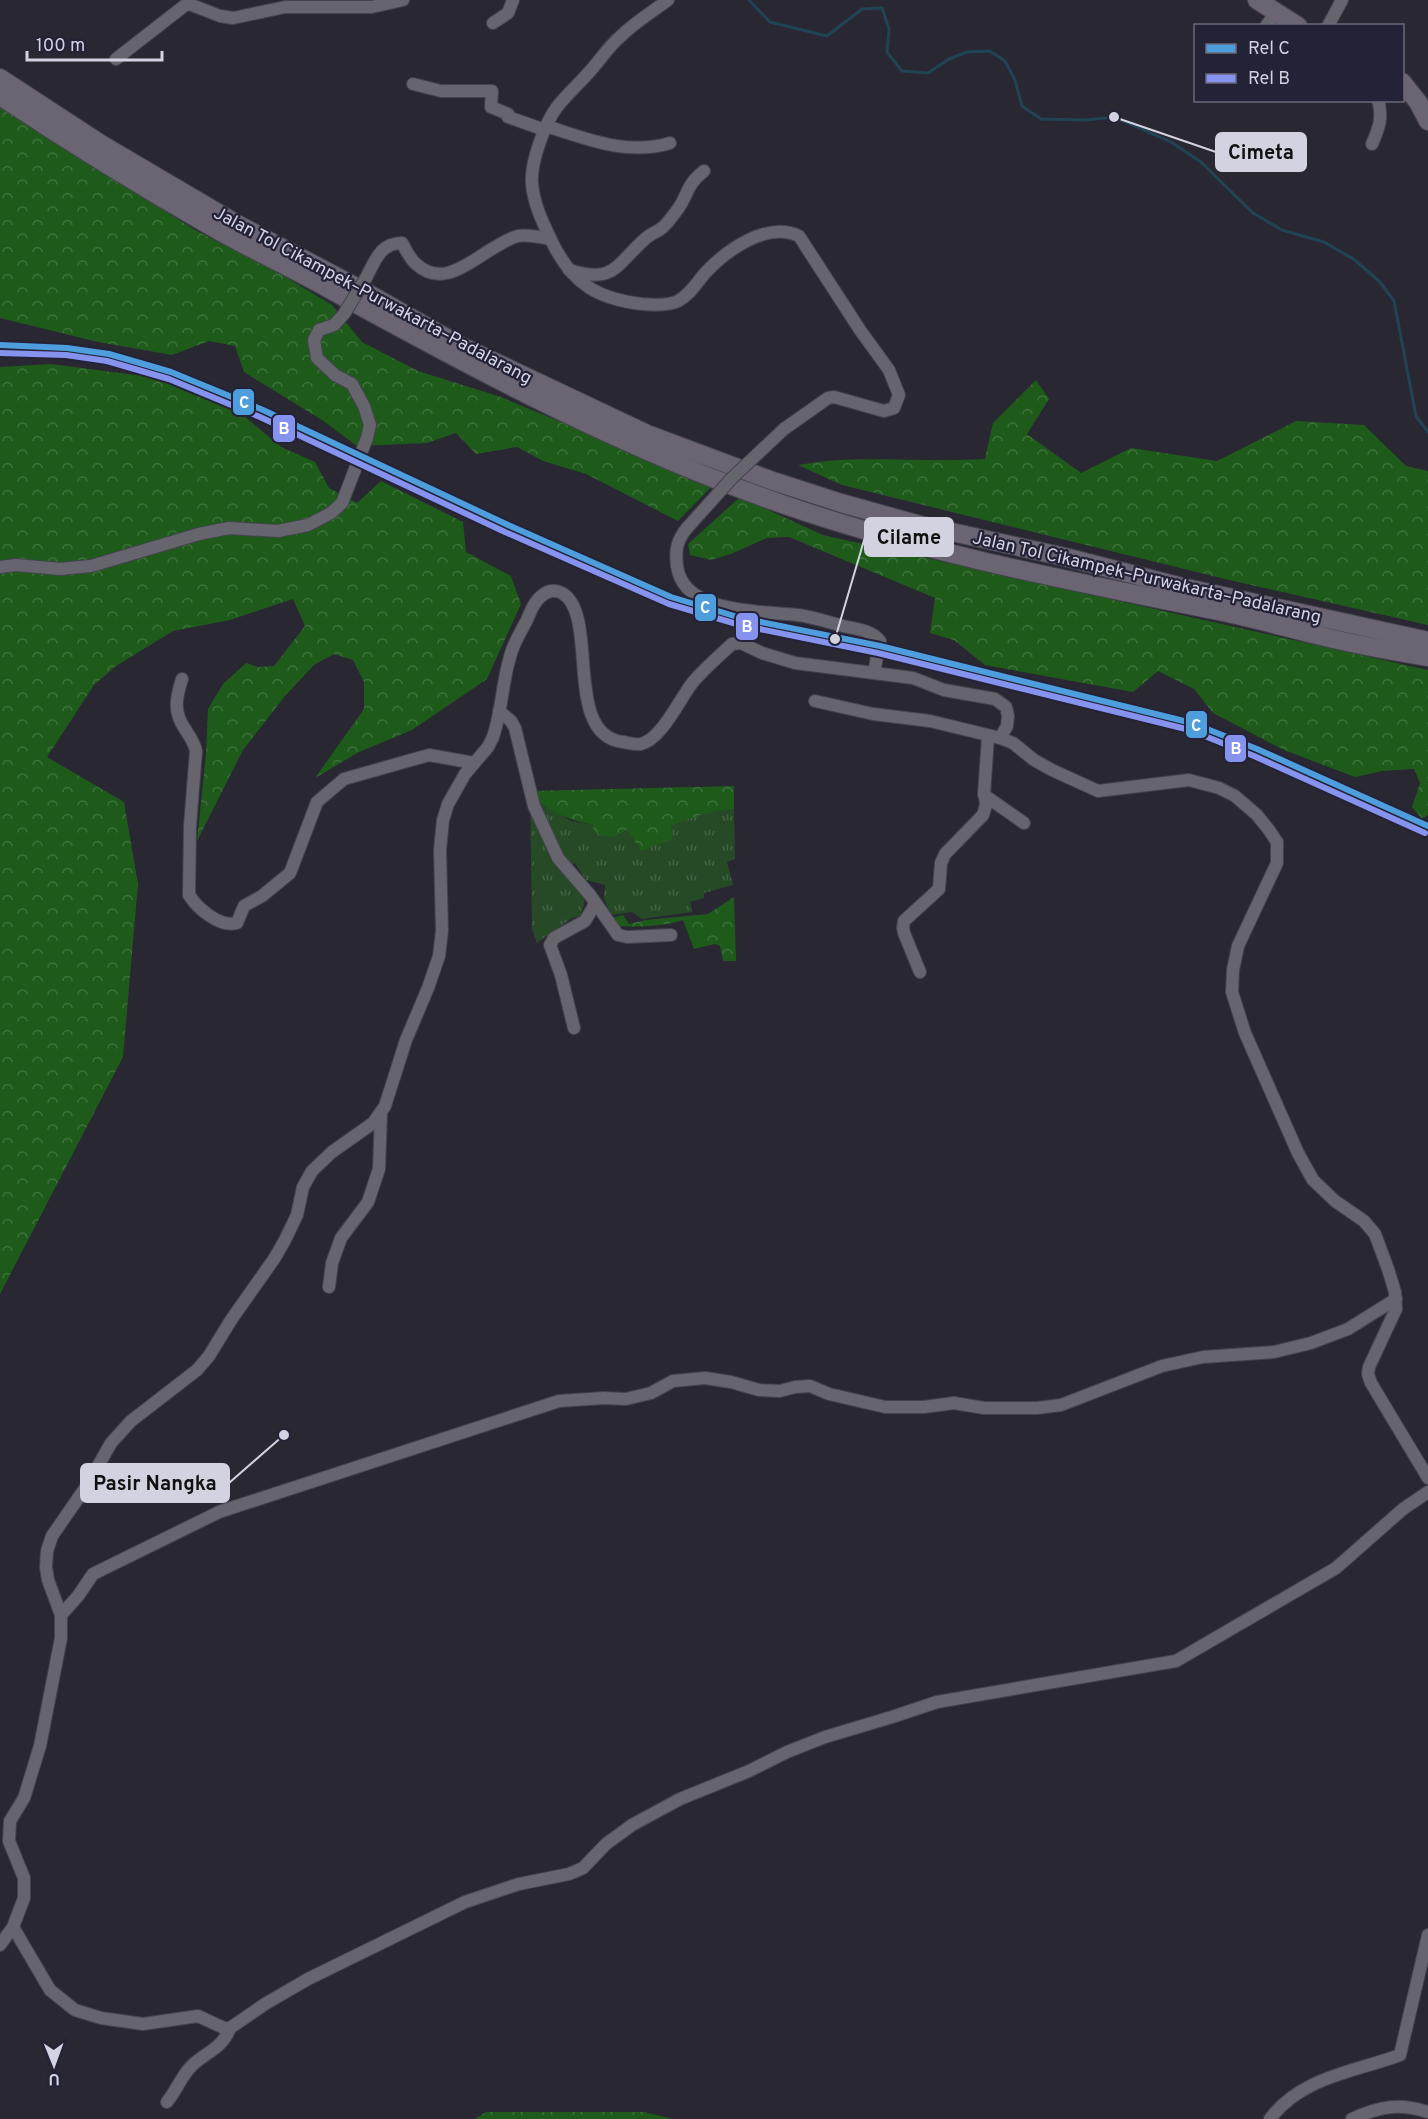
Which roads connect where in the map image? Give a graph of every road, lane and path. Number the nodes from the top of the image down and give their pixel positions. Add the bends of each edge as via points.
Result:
1 (403, 0) edge
2 (513, 0) edge
3 (668, 0) edge
4 (1257, 0) edge
5 (1342, 0) edge
6 (1271, 19) edge
7 (494, 23) dead end
8 (1290, 24) edge
9 (1329, 24) edge
10 (116, 59) dead end
11 (0, 78) edge
12 (413, 84) dead end
13 (1404, 84) edge
14 (0, 96) edge
15 (1379, 102) edge
16 (1428, 121) edge
17 (545, 128) junction
18 (670, 143) dead end
19 (1372, 144) dead end
20 (704, 171) dead end
21 (550, 238) junction
22 (567, 269) junction
23 (0, 567) edge
24 (1428, 641) edge
25 (1428, 657) edge
26 (874, 673) junction
27 (182, 679) dead end
28 (815, 701) dead end
29 (500, 711) junction
30 (994, 737) junction
31 (474, 763) junction
32 (985, 797) junction
33 (1024, 823) dead end
34 (595, 904) junction
35 (671, 935) dead end
36 (920, 972) dead end
37 (574, 1028) dead end
38 (381, 1113) junction
39 (329, 1287) dead end
40 (1396, 1299) junction
41 (1428, 1478) edge
42 (1428, 1492) edge
43 (61, 1615) junction
44 (13, 1927) junction
45 (1428, 1935) edge
46 (0, 1945) edge
47 (231, 2028) junction
48 (168, 2102) dead end
49 (1428, 2112) edge
50 (1270, 2119) edge
51 (1352, 2119) edge

1 - 10 street via 372,7 285,7 233,18 189,4
2 - 7 street via 508,13
3 - 17 street via 621,35 557,107
4 - 6 highway
5 - 9 street
6 - 8 highway
11 - 24 highway, Jalan Tol Cikampek–Purwakarta–Padalarang via 100,144 237,224 461,346 646,434 770,480 909,522
12 - 17 street via 441,91 492,91 491,107 508,117
13 - 16 highway
14 - 25 highway, Jalan Tol Cikampek–Purwakarta–Padalarang via 192,215 423,342 585,423 746,491 912,544
15 - 19 street via 1381,123
17 - 18 street via 616,148
17 - 21 street via 531,182
20 - 22 street via 686,190 681,204 662,229 646,238 618,268 597,275
21 - 22 street
21 - 23 street, bridge via 511,238 446,274 421,268 402,243 383,249 344,314 334,325 319,330 314,340 317,358 352,384 370,425 342,503 331,513 308,525 278,531 229,528 199,534 92,566
22 - 26 street, bridge via 579,282 614,300 669,304 690,292 720,259 751,240 785,232 799,236 889,370 899,395 894,408 884,411 828,398 784,429 732,478 679,538 678,573 697,597 868,632 878,638 880,646
26 - 29 street via 795,663 735,643 693,682 650,740 638,744 618,742 608,738 590,714 574,610 567,597 552,591 536,602 514,645
26 - 30 street via 913,678 944,690 1002,702 1008,716 1006,726
27 - 31 street via 176,711 196,751 189,895 201,909 229,924 237,923 244,906 290,873 317,802 344,779 429,755
28 - 30 street via 930,721
29 - 31 street via 488,747
29 - 34 street via 515,728 534,806 546,834 558,858
30 - 32 street via 983,788
30 - 40 street via 1098,791 1189,780 1219,788 1235,796 1269,830 1277,843 1277,863 1238,946 1232,992 1245,1033 1303,1162 1322,1190 1375,1234
31 - 38 street via 448,804 443,820 442,931 437,965
32 - 33 street
32 - 36 street via 983,815 943,859 939,889 904,921 904,933
34 - 35 street via 618,935
34 - 37 street via 585,921 554,938 550,945
38 - 39 street via 379,1169 368,1202 341,1238
38 - 43 street via 312,1171 285,1240 209,1356 197,1370 131,1421 111,1443 60,1523 47,1551 46,1567
40 - 41 street via 1396,1309 1368,1374
40 - 43 street via 1348,1329 1311,1343 1274,1352 1203,1357 1162,1366 1061,1405 1037,1408 984,1408 954,1403 885,1407 810,1386 759,1390 705,1378 673,1381 651,1393 626,1399 559,1401 219,1512 93,1574
42 - 47 street via 1336,1568 1176,1661 938,1702 825,1737 680,1799 632,1825 583,1868 465,1902 308,1979
43 - 44 street via 61,1638 40,1746 27,1791 10,1821 10,1848 25,1883 22,1906
44 - 46 street
44 - 47 street via 50,1990 75,2010 143,2024 198,2016
45 - 50 street via 1400,2055 1326,2077 1293,2095
47 - 48 street via 226,2039 189,2069
49 - 51 street via 1407,2106 1383,2108

